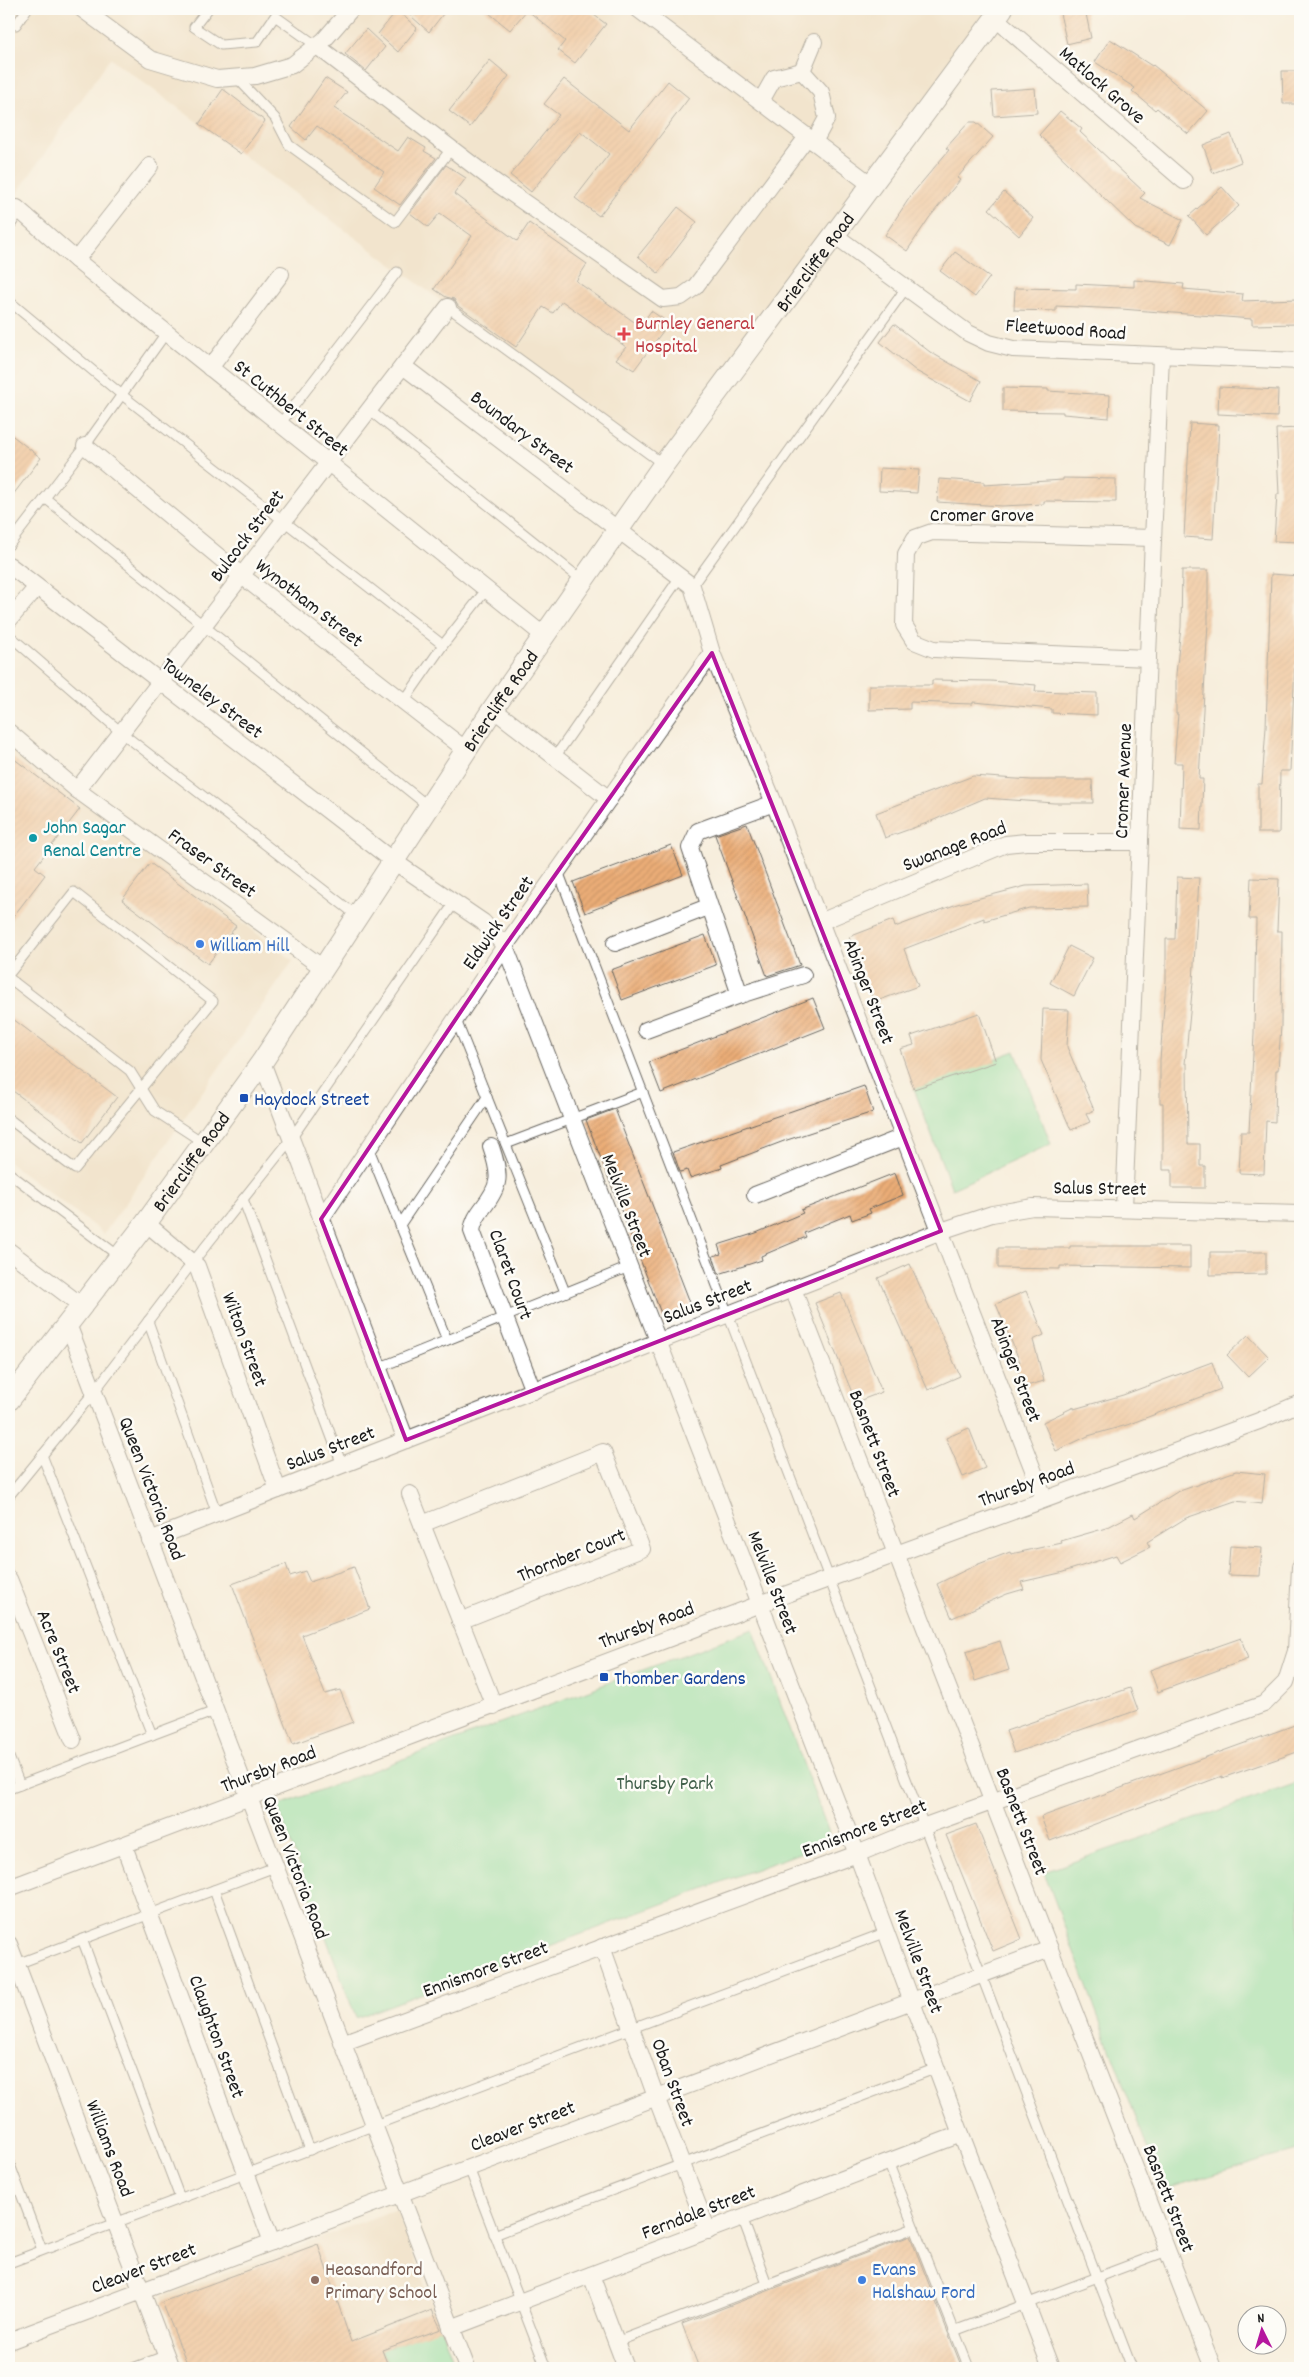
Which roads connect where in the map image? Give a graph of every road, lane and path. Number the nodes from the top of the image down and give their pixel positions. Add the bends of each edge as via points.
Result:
1 (27, 9) edge
2 (82, 9) edge
3 (208, 9) edge
4 (638, 9) edge
5 (343, 11) edge
6 (998, 13) edge
7 (16, 25) dead end
8 (814, 42) dead end
9 (316, 46) junction
10 (802, 72) junction
11 (237, 78) junction
12 (761, 101) junction
13 (811, 139) junction
14 (451, 149) junction
15 (150, 166) dead end
16 (1184, 181) dead end
17 (870, 184) junction
18 (13, 215) edge
19 (833, 234) junction
20 (76, 260) junction
21 (397, 272) dead end
22 (281, 274) dead end
23 (906, 288) junction
24 (9, 301) edge
25 (448, 307) joint
26 (166, 333) junction
27 (1161, 356) junction
28 (1300, 361) edge
29 (403, 366) junction
30 (210, 368) junction
31 (122, 394) junction
32 (369, 410) junction
33 (280, 424) junction
34 (85, 446) junction
35 (328, 463) junction
36 (664, 464) junction
37 (45, 498) junction
38 (284, 521) junction
39 (618, 529) junction
40 (1153, 538) junction
41 (9, 544) edge
42 (9, 565) edge
43 (242, 576) junction
44 (582, 580) junction
45 (686, 581) junction
46 (37, 587) junction
47 (486, 590) junction
48 (9, 620) edge
49 (204, 626) junction
50 (9, 634) edge
51 (543, 635) junction
52 (443, 645) junction
53 (712, 653) junction
54 (1148, 658) junction
55 (160, 683) junction
56 (404, 701) junction
57 (492, 709) junction
58 (9, 732) edge
59 (122, 733) junction
60 (466, 750) junction
61 (555, 756) junction
62 (78, 790) junction
63 (609, 799) junction
64 (774, 803) junction
65 (428, 806) junction
66 (1140, 842) junction
67 (392, 860) junction
68 (558, 871) junction
69 (455, 902) junction
70 (708, 907) junction
71 (356, 915) junction
72 (820, 922) junction
73 (615, 943) dead end
74 (505, 946) junction
75 (323, 968) junction
76 (9, 974) edge
77 (802, 975) dead end
78 (9, 978) edge
79 (740, 995) junction
80 (456, 1020) junction
81 (646, 1030) dead end
82 (262, 1062) junction
83 (141, 1088) junction
84 (643, 1092) junction
85 (487, 1097) junction
86 (9, 1119) edge
87 (572, 1119) junction
88 (903, 1137) junction
89 (291, 1139) junction
90 (204, 1143) junction
91 (498, 1146) junction
92 (369, 1149) junction
93 (9, 1173) edge
94 (755, 1195) dead end
95 (243, 1199) junction
96 (1124, 1208) junction
97 (1300, 1214) edge
98 (321, 1219) junction
99 (146, 1224) junction
100 (400, 1225) junction
101 (941, 1231) junction
102 (9, 1251) edge
103 (120, 1257) junction
104 (193, 1262) junction
105 (628, 1266) junction
106 (793, 1289) junction
107 (565, 1292) junction
108 (82, 1306) junction
109 (729, 1314) junction
110 (504, 1317) junction
111 (148, 1321) junction
112 (68, 1324) junction
113 (447, 1340) junction
114 (657, 1342) junction
115 (378, 1368) junction
116 (533, 1391) junction
117 (94, 1392) junction
118 (9, 1400) edge
119 (1300, 1403) edge
120 (406, 1440) junction
121 (42, 1455) junction
122 (342, 1465) junction
123 (278, 1490) junction
124 (410, 1494) dead end
125 (9, 1496) edge
126 (1044, 1498) junction
127 (217, 1514) junction
128 (422, 1524) junction
129 (150, 1540) junction
130 (896, 1554) junction
131 (1300, 1568) edge
132 (9, 1579) edge
133 (830, 1579) junction
134 (760, 1604) junction
135 (460, 1621) junction
136 (494, 1706) junction
137 (215, 1711) junction
138 (152, 1735) junction
139 (73, 1740) dead end
140 (9, 1757) edge
141 (20, 1785) junction
142 (9, 1789) edge
143 (248, 1798) junction
144 (992, 1802) junction
145 (924, 1826) junction
146 (124, 1846) junction
147 (857, 1854) junction
148 (275, 1868) junction
149 (9, 1888) edge
150 (214, 1890) junction
151 (149, 1913) junction
152 (887, 1932) junction
153 (82, 1939) junction
154 (9, 1944) edge
155 (602, 1947) junction
156 (1050, 1949) junction
157 (13, 1966) edge
158 (982, 1975) junction
159 (912, 2001) junction
160 (631, 2028) junction
161 (342, 2043) junction
162 (937, 2068) junction
163 (656, 2097) junction
164 (373, 2126) junction
165 (961, 2134) junction
166 (310, 2150) junction
167 (9, 2162) edge
168 (888, 2162) junction
169 (682, 2164) junction
170 (469, 2168) junction
171 (246, 2174) junction
172 (399, 2194) junction
173 (180, 2198) junction
174 (742, 2217) junction
175 (117, 2222) junction
176 (914, 2228) junction
177 (708, 2231) junction
178 (494, 2235) junction
179 (272, 2242) junction
180 (42, 2250) junction
181 (1167, 2252) junction
182 (9, 2263) edge
183 (591, 2275) junction
184 (1097, 2278) junction
185 (767, 2284) junction
186 (143, 2290) junction
187 (520, 2302) junction
188 (1026, 2304) junction
189 (451, 2328) junction
190 (954, 2331) junction
191 (9, 2341) edge
192 (616, 2342) junction
193 (169, 2362) edge
194 (133, 2368) edge
195 (467, 2368) edge
196 (546, 2368) edge
197 (626, 2368) edge
198 (969, 2368) edge
199 (1051, 2368) edge
200 (1132, 2368) edge
201 (1213, 2368) edge

1 - 7 lane
2 - 11 street via 150,59 217,79
3 - 9 lane via 194,27 222,45 257,42 275,16
4 - 12 street
5 - 9 street via 324,40
6 - 16 street, Matlock Grove
6 - 17 street, Briercliffe Road
8 - 10 street
9 - 11 street via 292,65
9 - 14 street
10 - 12 street via 774,78
10 - 13 street via 820,92 827,118
11 - 14 lane via 275,118 289,146 395,222
12 - 13 street
13 - 14 street via 695,287 681,297 663,299
13 - 17 street
15 - 20 street
17 - 19 street, Briercliffe Road
18 - 20 street, St Cuthbert Street
19 - 23 street, Fleetwood Road
19 - 36 street, Briercliffe Road
20 - 26 street, St Cuthbert Street
21 - 33 lane
22 - 30 street
23 - 27 street, Fleetwood Road via 968,333 990,344 1013,349
23 - 45 lane
24 - 31 lane
25 - 29 street, Bulcock Street
25 - 36 lane
26 - 30 street, St Cuthbert Street
26 - 31 lane
27 - 28 street, Fleetwood Road
27 - 40 street, Cromer Avenue
29 - 32 street, Bulcock Street
29 - 39 street, Boundary Street
30 - 33 street, St Cuthbert Street
31 - 34 lane
31 - 38 lane
32 - 35 street, Bulcock Street
32 - 44 lane
33 - 35 street, St Cuthbert Street
34 - 37 lane
34 - 43 street, Wynotham Street
35 - 38 street, Bulcock Street
35 - 47 street, St Cuthbert Street
36 - 39 street, Briercliffe Road
37 - 41 lane
37 - 49 lane
38 - 43 street, Bulcock Street
38 - 52 lane
39 - 44 street, Briercliffe Road
39 - 45 street
40 - 54 street, Cromer Avenue
40 - 54 street, Cromer Grove via 932,532 915,538 906,554 904,625 914,641 934,649
42 - 46 street, Towneley Street
43 - 49 street, Bulcock Street
43 - 56 street, Wynotham Street
44 - 51 street, Briercliffe Road
45 - 53 street, Abinger Street
45 - 61 lane
46 - 48 street
46 - 55 street, Towneley Street
47 - 51 street, St Cuthbert Street
47 - 52 lane
49 - 55 street, Bulcock Street
49 - 65 lane
50 - 59 lane
51 - 57 street, Briercliffe Road
52 - 56 lane
53 - 63 street, Eldwick Street
53 - 64 street, Abinger Street
54 - 66 street, Cromer Avenue
55 - 59 street, Bulcock Street
55 - 67 street, Towneley Street
56 - 60 street, Wynotham Street
57 - 60 street, Briercliffe Road
57 - 61 street
58 - 62 street, Fraser Street
59 - 62 street, Bulcock Street
59 - 71 lane
60 - 65 street, Briercliffe Road
61 - 63 street
62 - 75 street, Fraser Street
63 - 68 street, Eldwick Street
64 - 70 street via 698,831 690,848
64 - 72 street, Abinger Street
65 - 67 street, Briercliffe Road
66 - 72 street, Swanage Road via 1006,844
66 - 96 street, Cromer Avenue
67 - 69 street, Melville Street
67 - 71 street, Briercliffe Road
68 - 74 street, Eldwick Street
68 - 84 lane
69 - 74 street, Melville Street via 483,922
69 - 89 lane
70 - 73 street
70 - 79 street
71 - 75 street, Briercliffe Road
72 - 88 street, Abinger Street
74 - 80 street, Eldwick Street
74 - 87 street, Melville Street
75 - 82 street, Briercliffe Road
76 - 83 lane via 74,892 213,1001
77 - 79 street
78 - 83 lane via 130,1072
79 - 81 street
80 - 85 lane
80 - 92 street, Eldwick Street
82 - 89 street
82 - 90 street, Briercliffe Road
83 - 86 lane via 75,1169
83 - 90 lane via 154,1111
84 - 87 lane
84 - 109 lane
85 - 91 lane
85 - 100 lane
87 - 91 lane
87 - 105 street, Melville Street
88 - 94 street
88 - 101 street, Abinger Street
89 - 95 lane
89 - 98 street
90 - 99 street, Briercliffe Road
91 - 107 lane
91 - 110 street, Claret Court via 495,1193 477,1216 472,1231
92 - 98 street, Eldwick Street
92 - 100 lane
93 - 103 lane
95 - 104 lane
95 - 122 lane
96 - 97 street, Salus Street
96 - 101 street, Salus Street via 1033,1207 992,1214
98 - 115 street
99 - 103 street, Briercliffe Road
99 - 104 street, Wilton Street
100 - 113 lane
101 - 106 street, Salus Street
101 - 126 street, Abinger Street
102 - 108 street
103 - 108 street, Briercliffe Road
104 - 111 lane
104 - 123 street, Wilton Street
105 - 107 lane
105 - 114 street, Melville Street
106 - 109 street, Salus Street
106 - 130 street, Basnett Street
107 - 110 lane
108 - 112 street, Briercliffe Road
109 - 114 street, Salus Street
109 - 133 lane
110 - 113 lane
110 - 116 street, Claret Court
111 - 117 lane
111 - 127 lane
112 - 117 street, Queen Victoria Road
112 - 118 street, Briercliffe Road
113 - 115 lane
114 - 116 street, Salus Street
114 - 134 street, Melville Street
115 - 120 street
116 - 120 street, Salus Street
117 - 121 lane
117 - 129 street, Queen Victoria Road
119 - 126 street, Thursby Road via 1259,1421
120 - 122 street, Salus Street
121 - 125 lane
121 - 138 lane
122 - 123 street, Salus Street
123 - 127 street, Salus Street
124 - 128 street
126 - 130 street, Thursby Road
127 - 129 street, Salus Street
128 - 135 street
128 - 135 street, Thornber Court via 603,1452 642,1549
129 - 137 street, Queen Victoria Road
130 - 133 street, Thursby Road
130 - 144 street, Basnett Street
131 - 144 street, Ennismore Street via 1296,1651 1286,1682 1264,1704
132 - 139 street, Acre Street
133 - 134 street, Thursby Road
133 - 145 lane
134 - 136 street, Thursby Road
134 - 147 street, Melville Street
135 - 136 street
136 - 143 street, Thursby Road
137 - 138 lane
137 - 143 street, Queen Victoria Road
138 - 141 lane
140 - 141 lane
141 - 142 lane
143 - 146 street, Thursby Road
143 - 148 street, Queen Victoria Road
144 - 145 street, Ennismore Street
144 - 156 street, Basnett Street
145 - 147 street, Ennismore Street
145 - 158 lane
146 - 149 street, Thursby Road
146 - 151 street, Claughton Street
147 - 152 street, Melville Street
147 - 155 street, Ennismore Street
148 - 150 lane
148 - 161 street, Queen Victoria Road
150 - 151 lane
150 - 166 lane
151 - 153 lane
151 - 171 street, Claughton Street
152 - 159 street, Melville Street
152 - 160 lane
153 - 157 lane
153 - 173 lane
154 - 157 street, Williams Road
155 - 160 street, Oban Street
155 - 161 street, Ennismore Street
156 - 158 street, Cleaver Street
156 - 181 street, Basnett Street
157 - 175 street, Williams Road
158 - 159 street, Cleaver Street
158 - 184 lane
159 - 162 street, Melville Street
159 - 163 street, Cleaver Street
160 - 163 street, Oban Street
160 - 164 lane
161 - 164 street, Queen Victoria Road
162 - 165 street, Melville Street
162 - 169 lane
163 - 169 street, Oban Street
163 - 170 street, Cleaver Street
164 - 166 lane
164 - 172 street, Queen Victoria Road
165 - 168 street, Ferndale Street
165 - 188 street, Melville Street
166 - 171 lane
167 - 180 lane
168 - 174 street, Ferndale Street
168 - 176 lane
169 - 177 street, Oban Street
169 - 178 lane
170 - 172 street, Cleaver Street
170 - 178 lane
171 - 173 lane
171 - 179 street, Claughton Street
172 - 179 street, Cleaver Street
172 - 189 street, Queen Victoria Road
173 - 175 lane
174 - 177 street, Ferndale Street
174 - 185 lane
175 - 180 lane
175 - 186 street, Williams Road
176 - 185 lane
176 - 190 lane
177 - 183 street, Ferndale Street
178 - 187 lane
179 - 186 street, Cleaver Street
180 - 182 lane
181 - 184 lane
181 - 201 street, Basnett Street
183 - 187 street, Ferndale Street
183 - 192 street
184 - 188 lane
184 - 200 lane
185 - 192 lane
186 - 191 street, Cleaver Street
186 - 193 street, Williams Road
187 - 189 street, Ferndale Street
187 - 196 lane
188 - 190 lane
188 - 199 street, Melville Street
189 - 195 street, Queen Victoria Road
190 - 198 lane
192 - 197 street
193 - 194 lane

